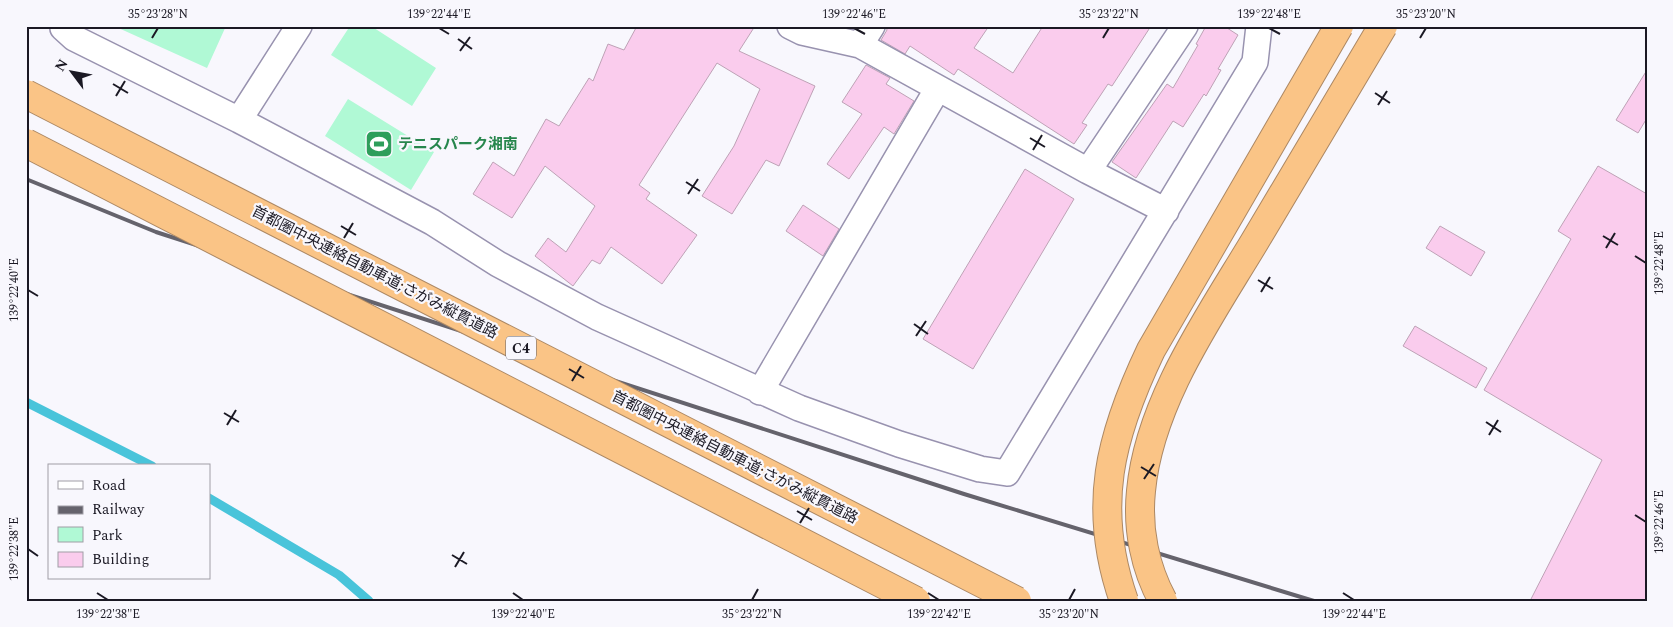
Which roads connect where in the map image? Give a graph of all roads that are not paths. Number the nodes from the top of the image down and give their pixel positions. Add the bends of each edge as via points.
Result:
1 (300, 26) edge
2 (790, 26) edge
3 (1185, 26) edge
4 (1259, 26) edge
5 (1339, 26) edge
6 (1383, 26) edge
7 (60, 27) edge
8 (866, 36) edge
9 (938, 88) junction
10 (26, 94) edge
11 (239, 120) junction
12 (26, 143) edge
13 (1088, 171) junction
14 (1166, 211) junction
15 (760, 392) junction
16 (916, 601) edge
17 (1017, 601) edge
18 (1124, 601) edge
19 (1164, 601) edge

1 - 11 street
2 - 8 street via 802,32
3 - 13 street
4 - 14 street via 1255,62
5 - 18 highway, bridge via 1151,350 1132,389 1110,464 1106,503 1108,539
6 - 19 highway, bridge via 1198,337 1162,408 1141,490 1140,526 1146,560
7 - 11 street via 74,38
8 - 9 street
9 - 13 street
9 - 15 street
10 - 17 highway, 首都圏中央連絡自動車道;さがみ縦貫道路 / C4, bridge
11 - 15 street via 432,222 540,288
12 - 16 highway, bridge
13 - 14 street
14 - 15 street via 1007,473 980,469 899,444

